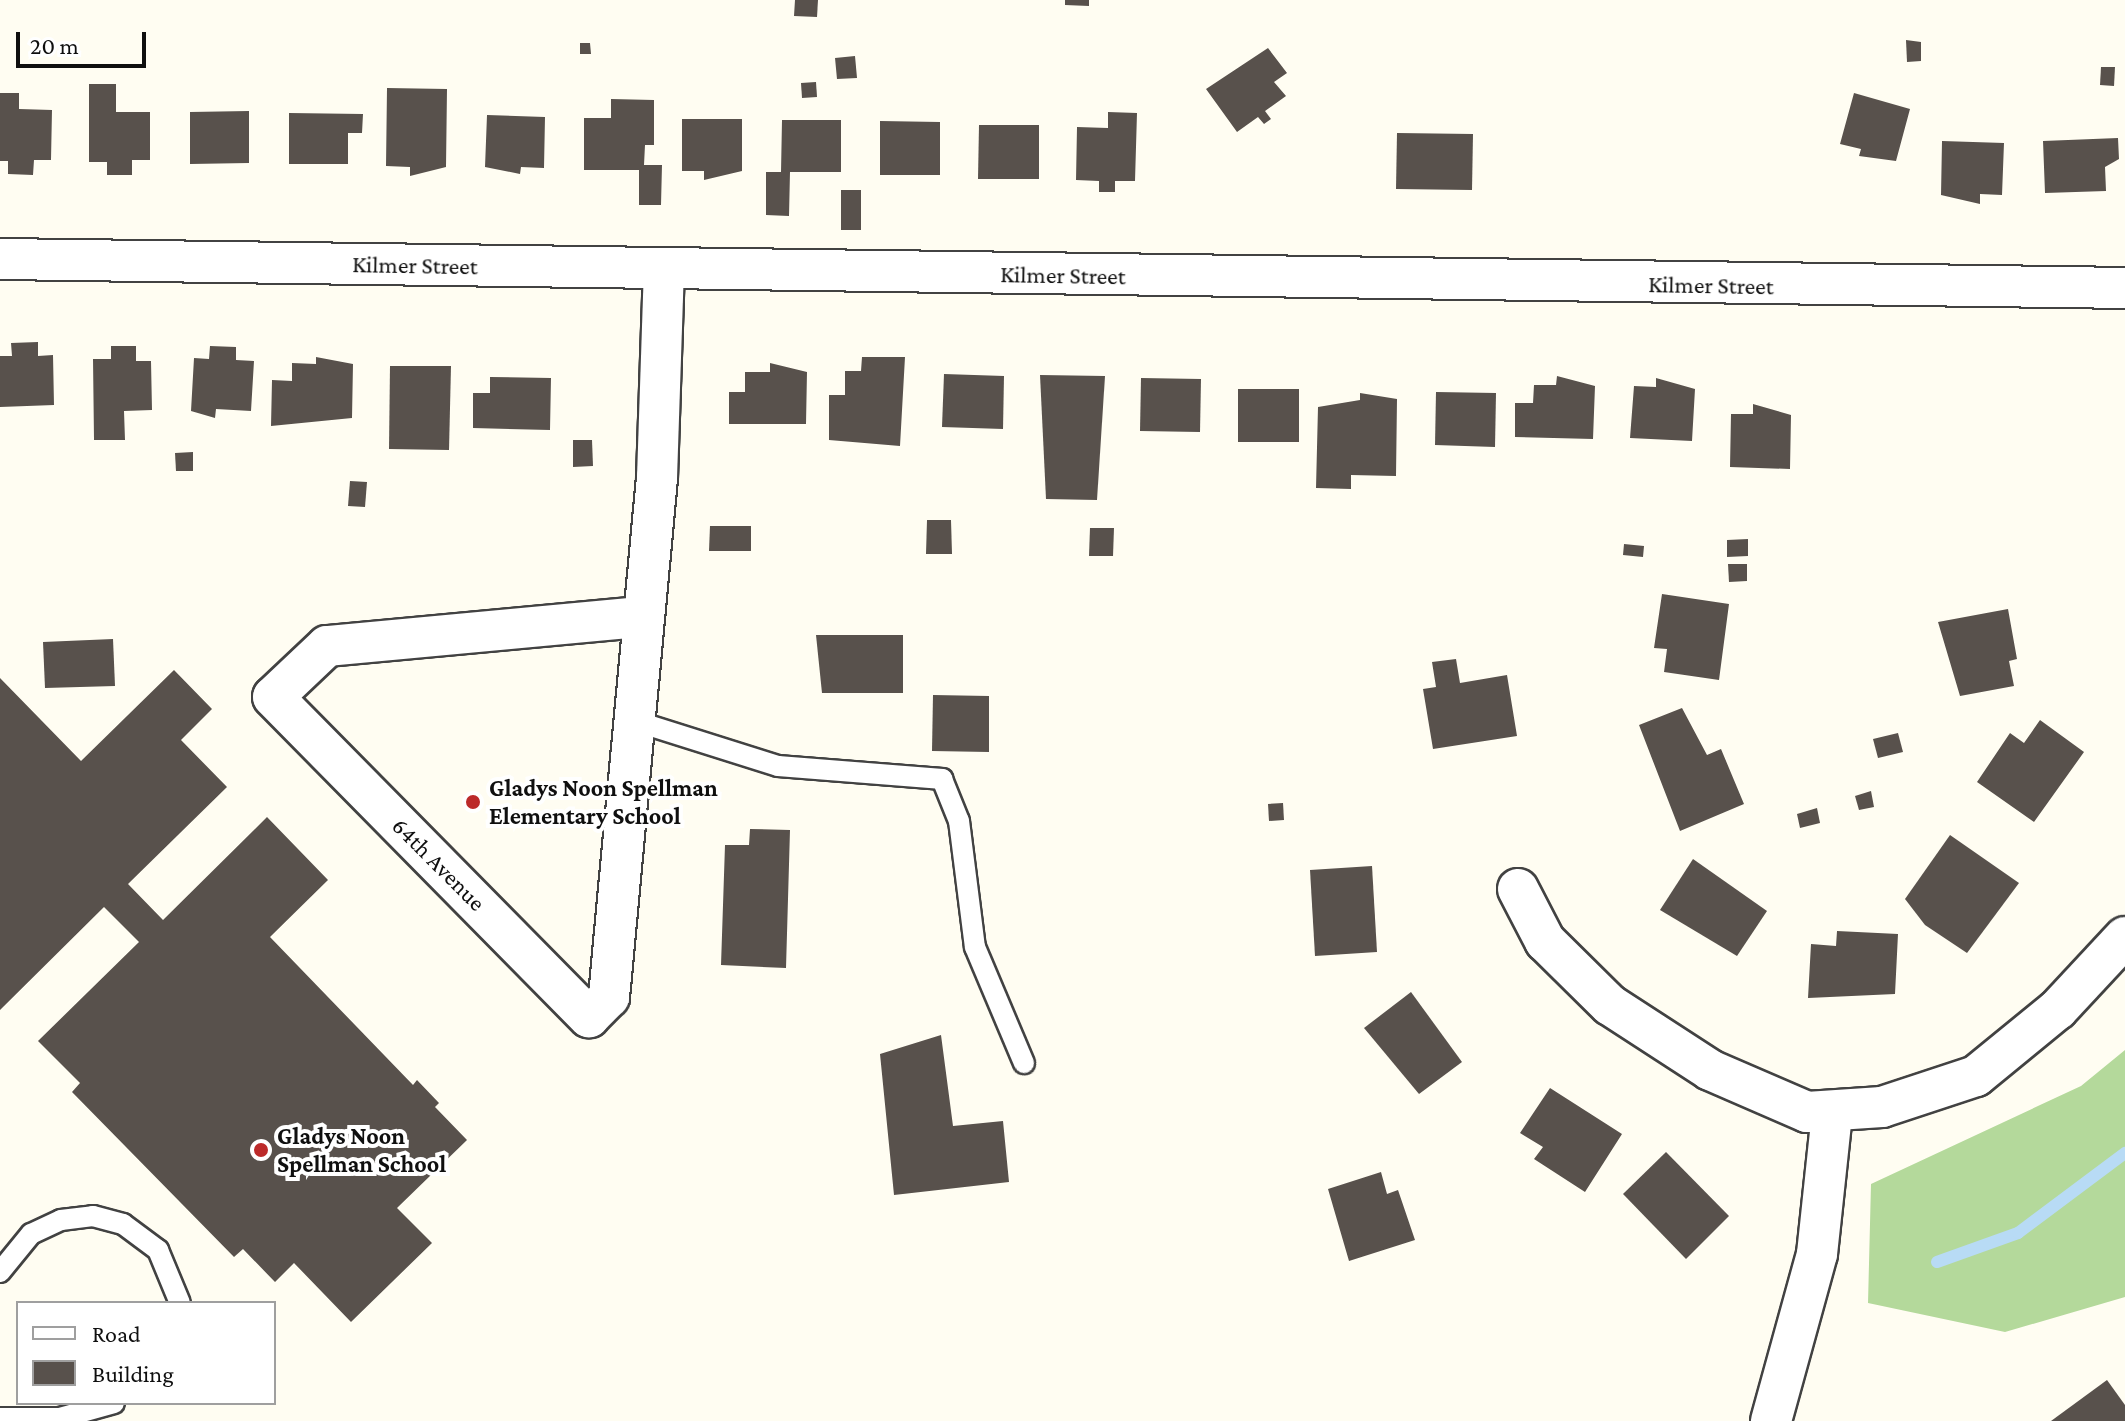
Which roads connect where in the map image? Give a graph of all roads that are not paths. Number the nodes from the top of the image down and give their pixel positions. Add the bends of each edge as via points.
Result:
1 (0, 259) edge
2 (664, 269) junction
3 (2125, 288) edge
4 (640, 617) junction
5 (632, 720) junction
6 (1518, 889) dead end
7 (2125, 937) edge
8 (1024, 1063) dead end
9 (1832, 1113) junction
10 (0, 1272) edge
11 (179, 1301) edge
12 (107, 1405) edge
13 (0, 1418) edge
14 (1771, 1421) edge

1 - 2 street, Kilmer Street
2 - 3 street, Kilmer Street
2 - 4 street, 64th Avenue via 664,378
4 - 5 street, 64th Avenue
4 - 5 street, 64th Avenue via 327,646 273,697 589,1017 609,997
5 - 8 lane via 778,766 942,779 959,821 975,947
6 - 9 street via 1545,941 1641,1027 1779,1103
7 - 9 street via 2058,1009 1976,1076 1882,1107
9 - 14 street via 1817,1254
10 - 11 lane via 31,1234 61,1220 93,1216 123,1224 158,1250
12 - 13 lane via 60,1418

